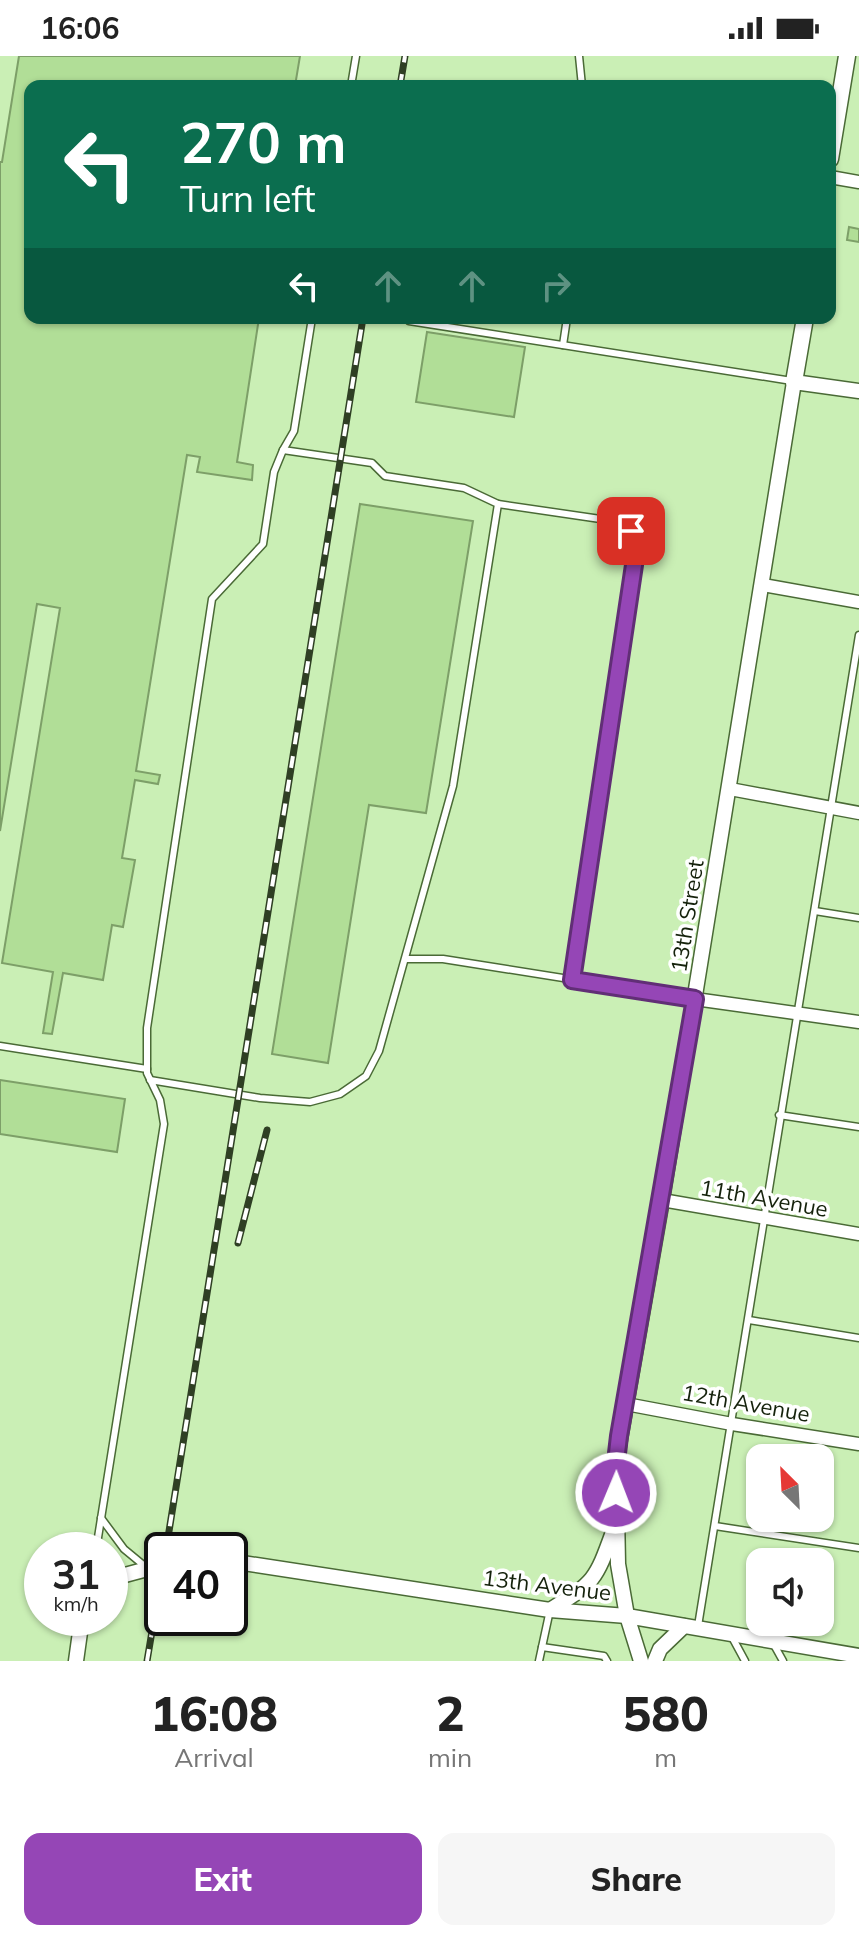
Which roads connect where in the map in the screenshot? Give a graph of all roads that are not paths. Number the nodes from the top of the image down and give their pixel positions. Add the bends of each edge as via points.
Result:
1 (356, 56) edge
2 (579, 56) edge
3 (847, 56) edge
4 (352, 80) edge
5 (581, 80) edge
6 (836, 115) edge
7 (836, 178) edge
8 (859, 182) edge
9 (311, 324) edge
10 (428, 324) edge
11 (566, 324) edge
12 (804, 324) edge
13 (563, 345) junction
14 (794, 382) junction
15 (859, 391) edge
16 (283, 450) junction
17 (498, 504) junction
18 (763, 585) junction
19 (859, 602) edge
20 (859, 635) edge
21 (849, 705) junction
22 (859, 706) edge
23 (730, 789) junction
24 (832, 809) junction
25 (859, 813) edge
26 (815, 911) junction
27 (859, 918) edge
28 (406, 959) junction
29 (572, 980) junction
30 (695, 999) junction
31 (797, 1013) junction
32 (859, 1022) edge
33 (0, 1046) edge
34 (147, 1069) junction
35 (150, 1080) junction
36 (779, 1115) junction
37 (859, 1127) edge
38 (662, 1200) junction
39 (763, 1219) junction
40 (859, 1234) edge
41 (749, 1320) junction
42 (859, 1338) edge
43 (626, 1404) junction
44 (732, 1424) junction
45 (859, 1444) edge
46 (101, 1518) junction
47 (616, 1524) junction
48 (715, 1526) junction
49 (99, 1532) edge
50 (859, 1548) edge
51 (144, 1560) edge
52 (248, 1564) edge
53 (550, 1610) junction
54 (627, 1616) junction
55 (691, 1626) junction
56 (730, 1634) junction
57 (79, 1636) edge
58 (773, 1643) junction
59 (542, 1647) junction
60 (564, 1652) junction
61 (859, 1656) edge
62 (76, 1661) edge
63 (539, 1661) edge
64 (569, 1661) edge
65 (607, 1661) edge
66 (641, 1661) edge
67 (655, 1661) edge
68 (745, 1661) edge
69 (783, 1661) edge

1 - 4 lane
2 - 5 lane
3 - 6 main road
7 - 8 street
9 - 16 lane via 294,431
10 - 13 lane
11 - 13 lane
12 - 14 main road, 13th Street
13 - 14 lane
14 - 15 street
14 - 18 street, 13th Street
16 - 17 lane via 372,463 385,476 464,488
16 - 34 lane via 274,472 263,544 212,599 147,1028
17 - 28 lane via 453,786
17 - 29 lane via 614,521 624,524 635,539
18 - 19 street
18 - 23 street, 13th Street
20 - 21 lane
21 - 22 lane
21 - 24 lane
23 - 24 street
23 - 30 street, 13th Street
24 - 25 street
24 - 26 lane
26 - 27 lane
26 - 31 lane
28 - 29 lane via 443,959
28 - 35 lane via 379,1051 366,1076 340,1094 310,1102
29 - 30 lane
30 - 31 street
30 - 38 street, 13th Street
31 - 32 street
31 - 36 lane
33 - 34 lane
34 - 35 lane
35 - 46 lane via 164,1124
36 - 37 lane
36 - 39 lane
38 - 39 street, 11th Avenue
38 - 43 street, 13th Street
39 - 40 street, 11th Avenue
39 - 41 lane
41 - 42 lane
41 - 44 lane
43 - 44 street, 12th Avenue
43 - 47 street, 13th Street via 616,1462
44 - 45 street, 12th Avenue
44 - 48 lane
46 - 49 lane
46 - 51 lane via 124,1549
47 - 53 street via 596,1577
47 - 54 street, 13th Street
48 - 50 lane
48 - 55 lane
52 - 53 street, 13th Avenue
53 - 54 street, 13th Avenue
53 - 59 lane
54 - 55 street, 13th Avenue
54 - 66 street, 13th Street
55 - 56 street, 13th Avenue
55 - 67 street via 664,1643
56 - 58 street, 13th Avenue
56 - 68 lane
57 - 62 street
58 - 61 street, 13th Avenue
58 - 69 lane
59 - 60 lane
59 - 63 lane
60 - 64 lane
60 - 65 lane via 604,1656

